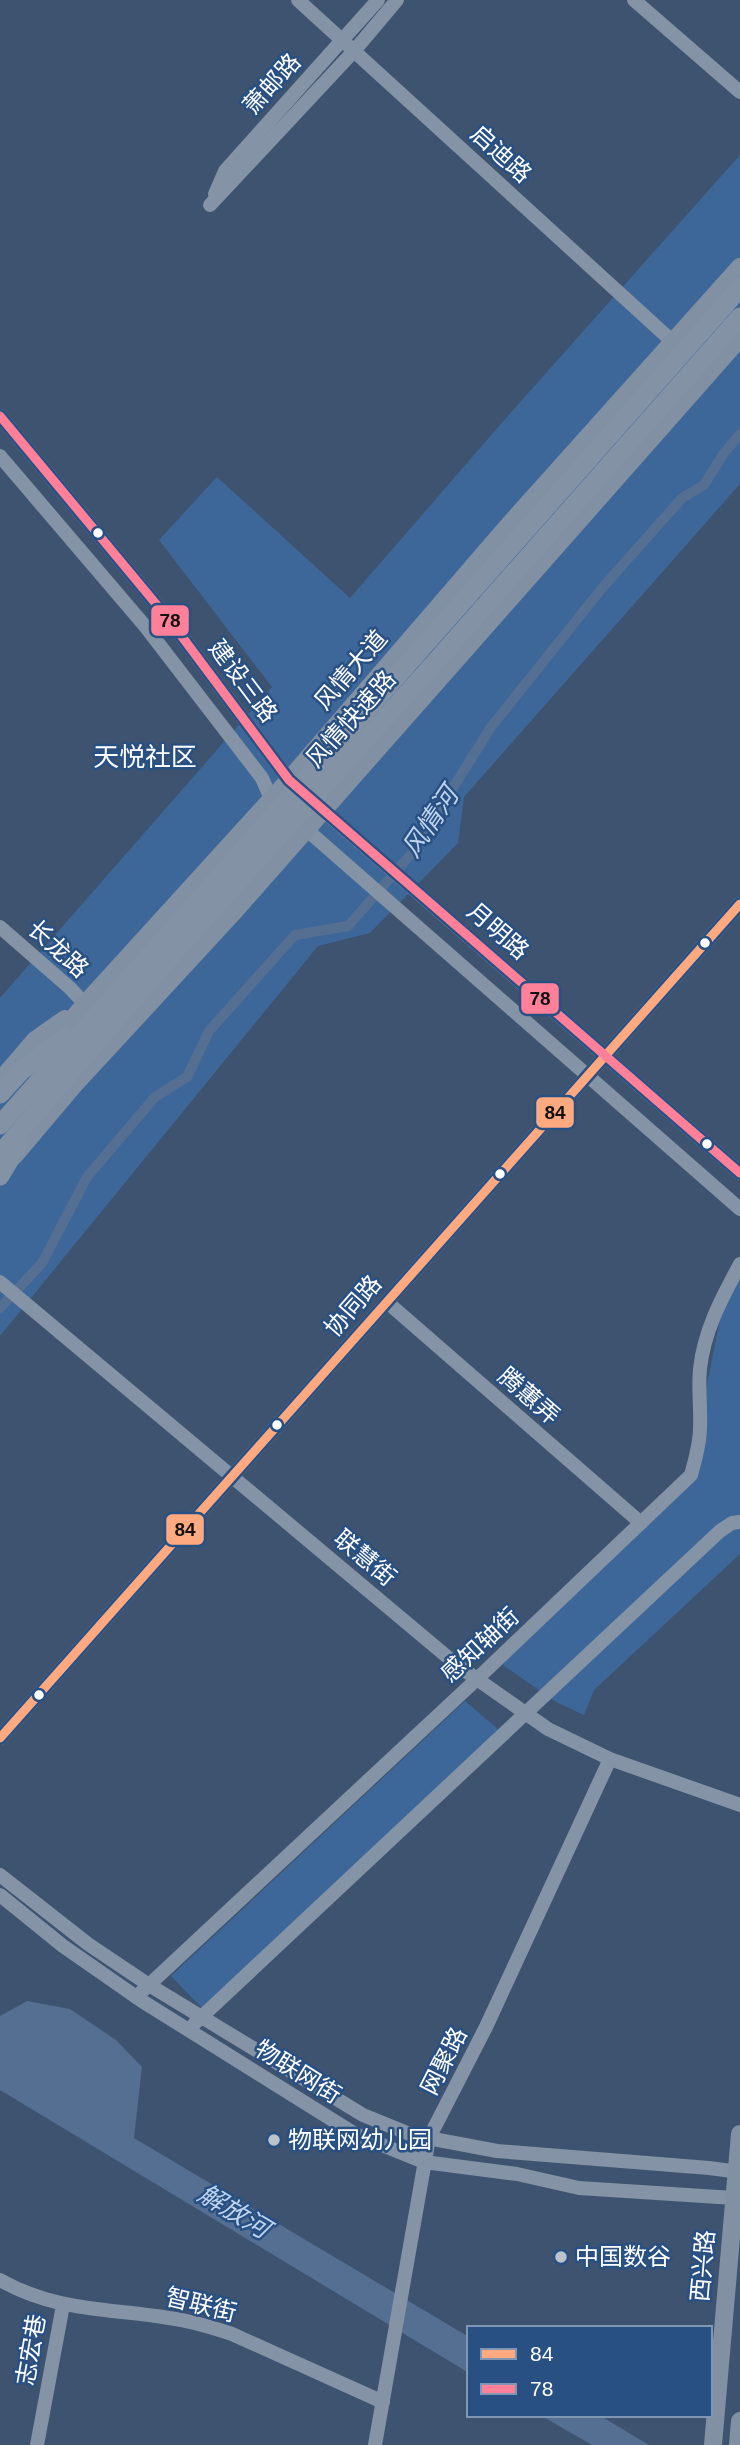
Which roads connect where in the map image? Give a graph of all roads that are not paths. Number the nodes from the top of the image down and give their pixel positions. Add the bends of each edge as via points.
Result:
1 (298, 0) edge
2 (378, 0) edge
3 (397, 0) edge
4 (634, 0) edge
5 (348, 46) junction
6 (740, 92) edge
7 (210, 205) dead end
8 (740, 267) edge
9 (740, 288) edge
10 (740, 317) edge
11 (740, 338) edge
12 (673, 342) junction
13 (2, 422) edge
14 (20, 439) junction
15 (1, 459) edge
16 (289, 780) junction
17 (271, 799) junction
18 (323, 809) junction
19 (306, 829) junction
20 (740, 904) edge
21 (0, 927) edge
22 (91, 1009) junction
23 (607, 1055) junction
24 (587, 1075) junction
25 (0, 1081) edge
26 (0, 1094) edge
27 (0, 1105) edge
28 (40, 1110) junction
29 (0, 1125) edge
30 (0, 1154) edge
31 (740, 1173) edge
32 (0, 1174) edge
33 (740, 1209) edge
34 (740, 1264) edge
35 (0, 1282) edge
36 (387, 1302) junction
37 (233, 1477) junction
38 (740, 1522) edge
39 (641, 1523) junction
40 (477, 1679) junction
41 (525, 1713) junction
42 (0, 1738) edge
43 (610, 1759) junction
44 (740, 1805) edge
45 (0, 1875) edge
46 (0, 1895) edge
47 (149, 1985) junction
48 (136, 1997) junction
49 (201, 2018) junction
50 (188, 2030) junction
51 (740, 2134) edge
52 (429, 2138) junction
53 (424, 2162) junction
54 (738, 2171) edge
55 (737, 2197) edge
56 (0, 2280) edge
57 (62, 2305) junction
58 (383, 2402) junction
59 (740, 2421) edge
60 (37, 2445) edge
61 (375, 2445) edge
62 (713, 2445) edge
63 (738, 2445) edge

1 - 5 street, 启迪路
2 - 5 street
3 - 5 street
4 - 6 street
5 - 7 street
5 - 12 street, 启迪路
8 - 12 main road, 风情大道
9 - 22 highway, 风情快速路, bridge
10 - 28 highway, 风情快速路, bridge via 163,965
11 - 18 main road
12 - 16 main road, 风情大道
13 - 14 street, 建设三路
14 - 15 street
14 - 16 street, 建设三路 via 171,622
15 - 17 street, 建设三路 via 145,626 262,778
16 - 17 main road, 风情大道
16 - 18 street, 月明路
17 - 19 street, 月明路
17 - 22 main road, 风情大道
18 - 19 main road
18 - 23 street, 月明路
19 - 24 street, 月明路
19 - 32 main road
20 - 23 street, 协同路
21 - 22 street, 长龙路
22 - 25 main road via 35,1040
22 - 26 highway, bridge
22 - 27 main road, 风情大道
22 - 29 highway, 风情快速路, bridge
23 - 24 street, 协同路
23 - 31 street, 月明路
24 - 33 street, 月明路
24 - 36 street, 协同路
28 - 30 highway, 风情快速路, bridge
28 - 32 highway, bridge
34 - 39 street, 感知轴街 via 704,1344 698,1392 701,1426 691,1475
35 - 37 street, 联慧街
36 - 37 street, 协同路
36 - 39 street, 腾蕙弄
37 - 40 street, 联慧街
37 - 42 street, 协同路
38 - 41 street via 720,1531
39 - 40 street, 感知轴街
40 - 41 street, 联慧街
40 - 47 street, 感知轴街
41 - 43 street, 联慧街
41 - 49 street
43 - 44 street, 联慧街
43 - 52 street, 网聚路 via 486,2027
45 - 47 street, 物联网街
46 - 48 street, 物联网街
47 - 48 street, 感知轴街
47 - 49 street, 物联网街
48 - 50 street, 物联网街
49 - 50 street
49 - 52 street, 物联网街 via 363,2115
50 - 53 street, 物联网街 via 355,2134
51 - 54 main road, 西兴路
52 - 53 street, 网聚路
52 - 54 street, 物联网街 via 497,2151
53 - 55 street, 物联网街 via 517,2174 579,2188
53 - 58 street, 网聚路
54 - 55 main road, 西兴路
55 - 62 main road, 西兴路
56 - 57 street, 智联街
57 - 58 street, 智联街 via 209,2326
57 - 60 street, 志宏巷
58 - 61 street, 网聚路
59 - 63 main road

